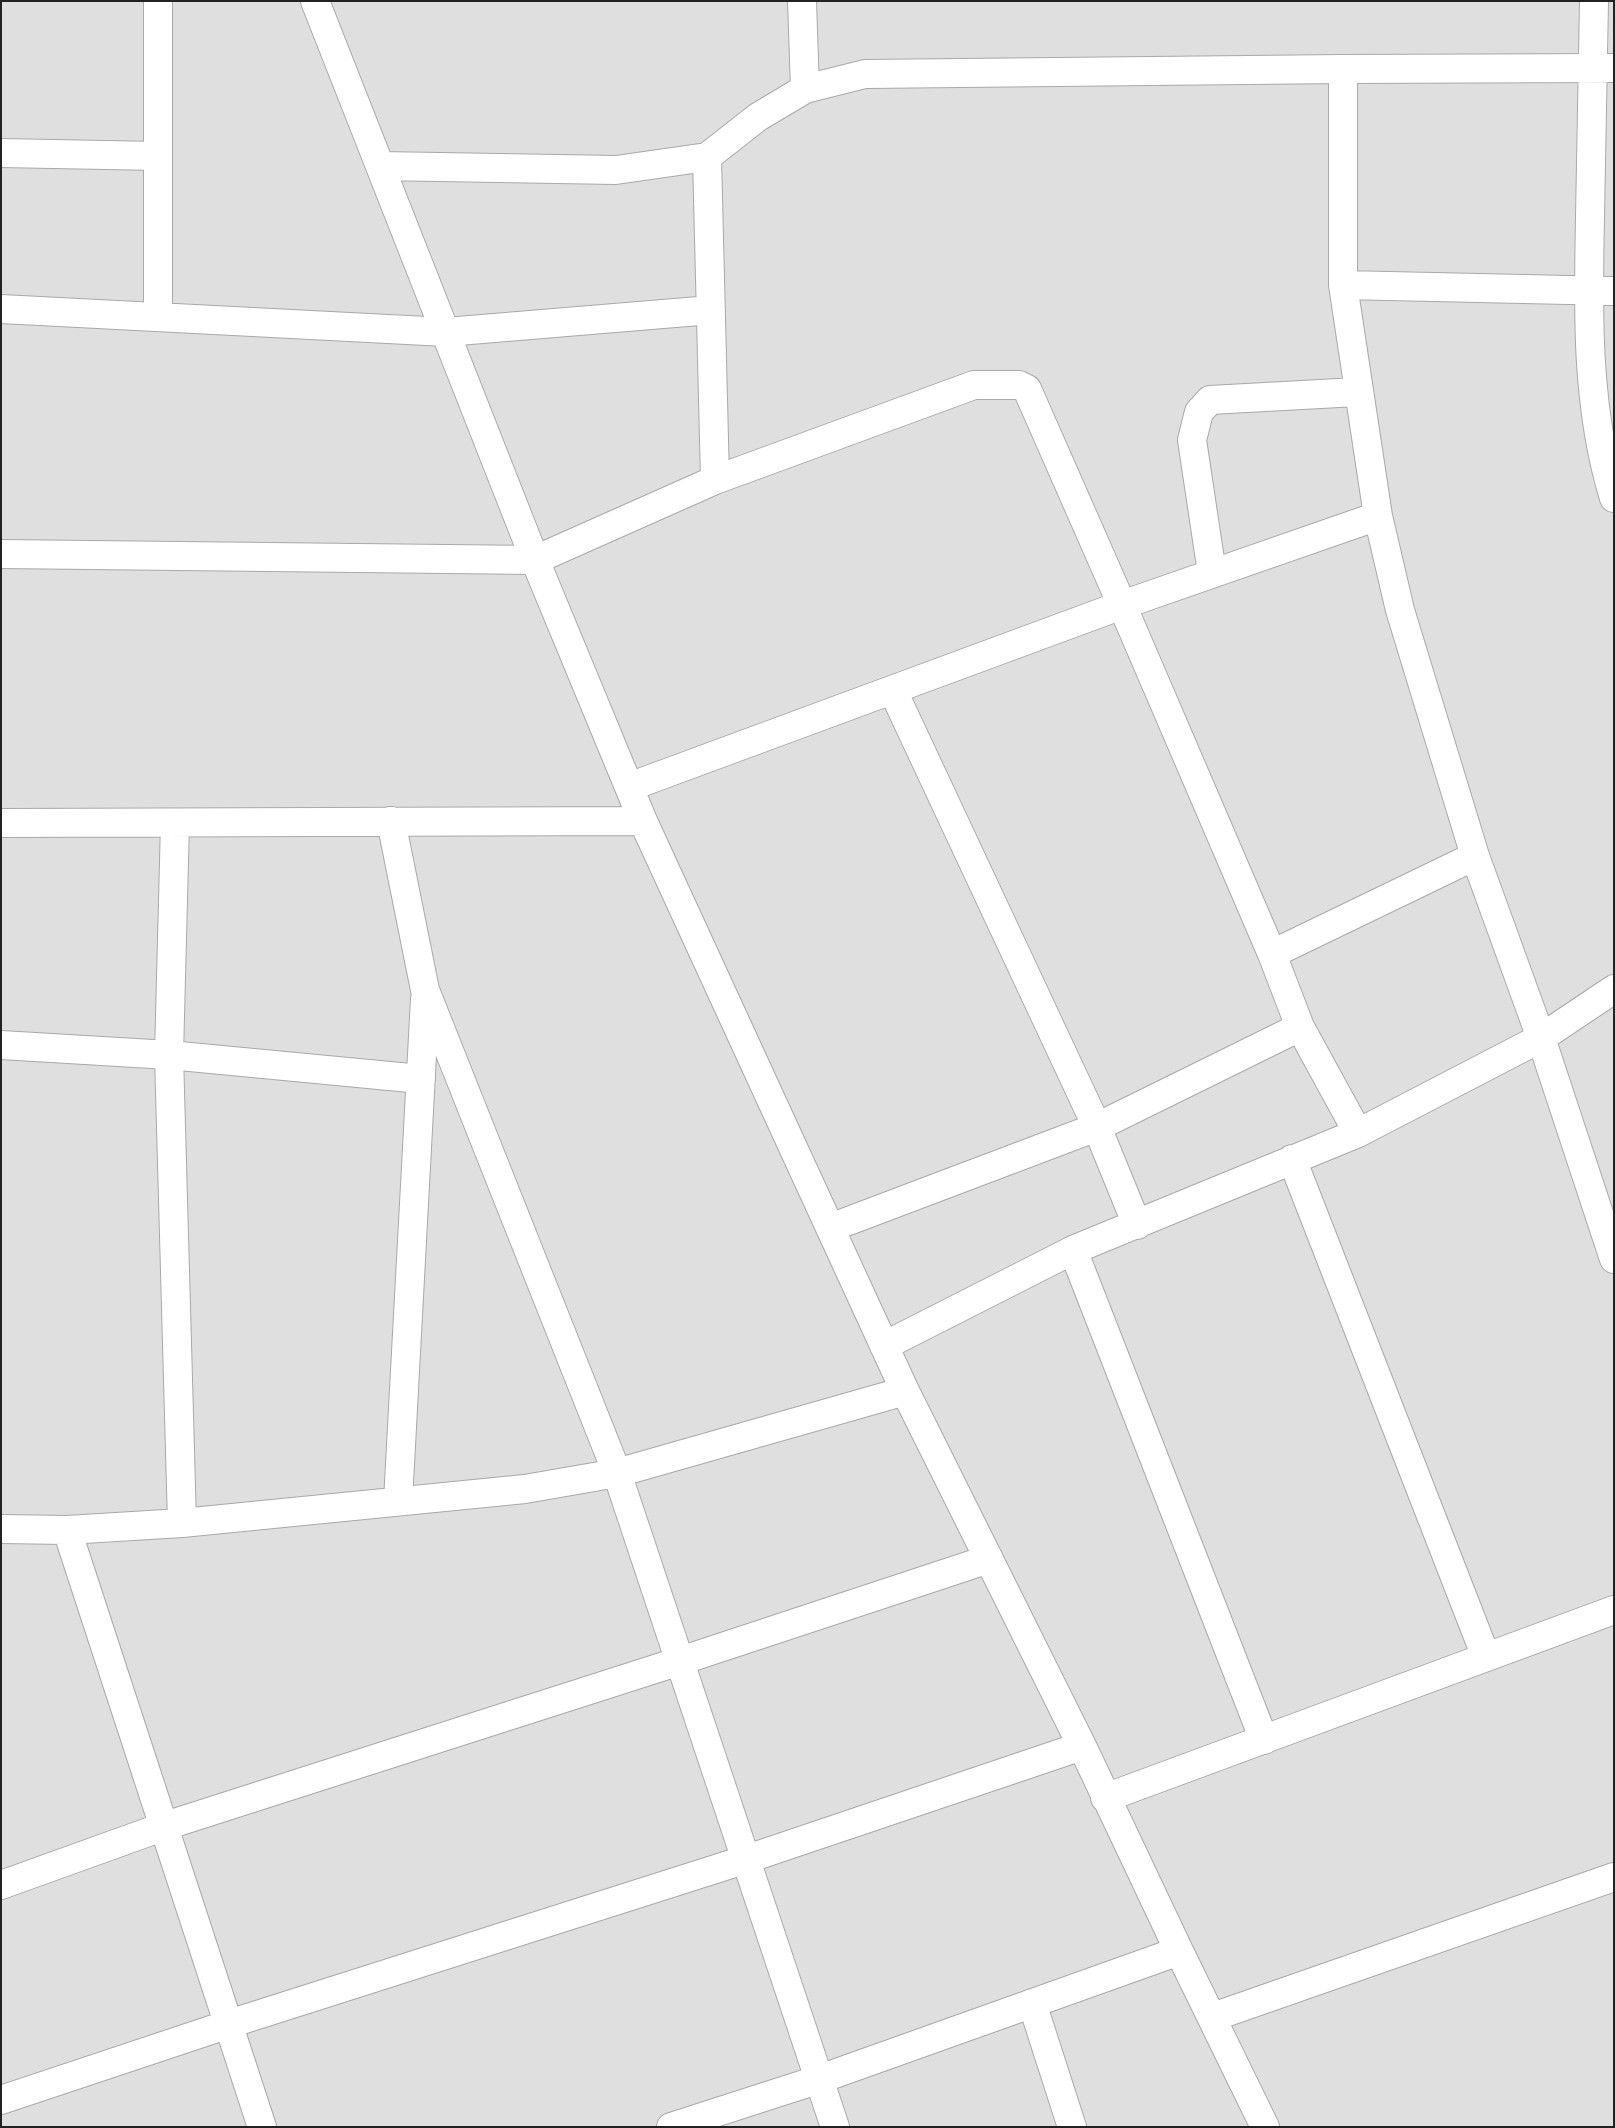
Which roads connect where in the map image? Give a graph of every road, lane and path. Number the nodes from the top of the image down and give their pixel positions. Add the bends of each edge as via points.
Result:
1 (158, 1) edge
2 (315, 1) edge
3 (802, 1) edge
4 (1594, 1) edge
5 (1603, 68) edge
6 (1343, 69) junction
7 (805, 89) junction
8 (1, 153) edge
9 (158, 156) junction
10 (707, 157) junction
11 (380, 166) junction
12 (1343, 285) junction
13 (1601, 291) edge
14 (1, 309) edge
15 (711, 310) junction
16 (158, 317) junction
17 (446, 332) junction
18 (1357, 392) junction
19 (715, 480) junction
20 (1614, 498) edge
21 (1378, 516) junction
22 (1, 554) edge
23 (535, 560) junction
24 (1212, 573) junction
25 (1122, 604) junction
26 (893, 691) junction
27 (629, 787) junction
28 (391, 821) junction
29 (643, 821) junction
30 (1, 823) edge
31 (175, 823) junction
32 (1475, 856) junction
33 (1272, 954) junction
34 (1614, 989) edge
35 (426, 990) junction
36 (1300, 1027) junction
37 (1541, 1038) junction
38 (1, 1045) edge
39 (168, 1055) junction
40 (421, 1079) junction
41 (1097, 1127) junction
42 (1358, 1133) junction
43 (1292, 1159) junction
44 (1137, 1225) junction
45 (830, 1228) junction
46 (1073, 1250) junction
47 (1614, 1259) edge
48 (884, 1346) junction
49 (905, 1391) junction
50 (617, 1473) junction
51 (398, 1502) junction
52 (182, 1523) junction
53 (1, 1529) edge
54 (67, 1530) junction
55 (989, 1560) junction
56 (1614, 1610) edge
57 (1486, 1657) junction
58 (680, 1661) junction
59 (1264, 1740) junction
60 (1082, 1746) junction
61 (1105, 1798) junction
62 (165, 1826) junction
63 (747, 1859) junction
64 (1614, 1877) edge
65 (1, 1885) edge
66 (1179, 1951) junction
67 (1032, 2002) junction
68 (1213, 2017) junction
69 (229, 2024) junction
70 (820, 2079) junction
71 (1, 2100) edge
72 (262, 2127) edge
73 (671, 2127) edge
74 (835, 2127) edge
75 (1072, 2127) edge
76 (1265, 2127) edge

1 - 9 street
2 - 11 street
3 - 7 street
4 - 5 street
5 - 6 street
5 - 13 street
6 - 7 street via 864,74
6 - 12 street
7 - 10 street via 758,117
8 - 9 street
9 - 16 street
10 - 11 street via 616,170
10 - 15 street
11 - 17 street
12 - 13 street
12 - 18 street
13 - 20 street via 1595,417
14 - 16 street
15 - 17 street
15 - 19 street
16 - 17 street
17 - 23 street
18 - 21 street
18 - 24 street via 1210,400 1199,412 1192,440
19 - 23 street
19 - 25 street via 974,385 1019,385 1027,389
21 - 24 street
21 - 32 street via 1400,610
22 - 23 street
23 - 27 street
24 - 25 street
25 - 26 street
25 - 33 street
26 - 27 street
26 - 41 street
27 - 29 street
28 - 29 street
28 - 31 street
28 - 35 street
29 - 45 street
30 - 31 street
31 - 39 street
32 - 33 street
32 - 37 street
33 - 36 street
34 - 37 street
35 - 40 street
35 - 50 street
36 - 41 street
36 - 42 street
37 - 42 street
37 - 47 street
38 - 39 street
39 - 40 street
39 - 52 street
40 - 51 street
41 - 44 street
41 - 45 street
42 - 43 street
43 - 44 street
43 - 57 street
44 - 46 street
45 - 48 street
46 - 48 street
46 - 59 street
48 - 49 street
49 - 50 street
49 - 55 street
50 - 51 street via 524,1489
50 - 58 street
51 - 52 street
52 - 54 street
53 - 54 street
54 - 62 street
55 - 58 street
55 - 60 street
56 - 57 street
57 - 59 street
58 - 62 street
58 - 63 street
59 - 61 street
60 - 61 street
60 - 63 street
61 - 66 street
62 - 65 street
62 - 69 street
63 - 69 street
63 - 70 street
64 - 68 street
66 - 67 street
66 - 68 street
67 - 70 street
67 - 75 street
68 - 76 street
69 - 71 street
69 - 72 street
70 - 73 street
70 - 74 street

